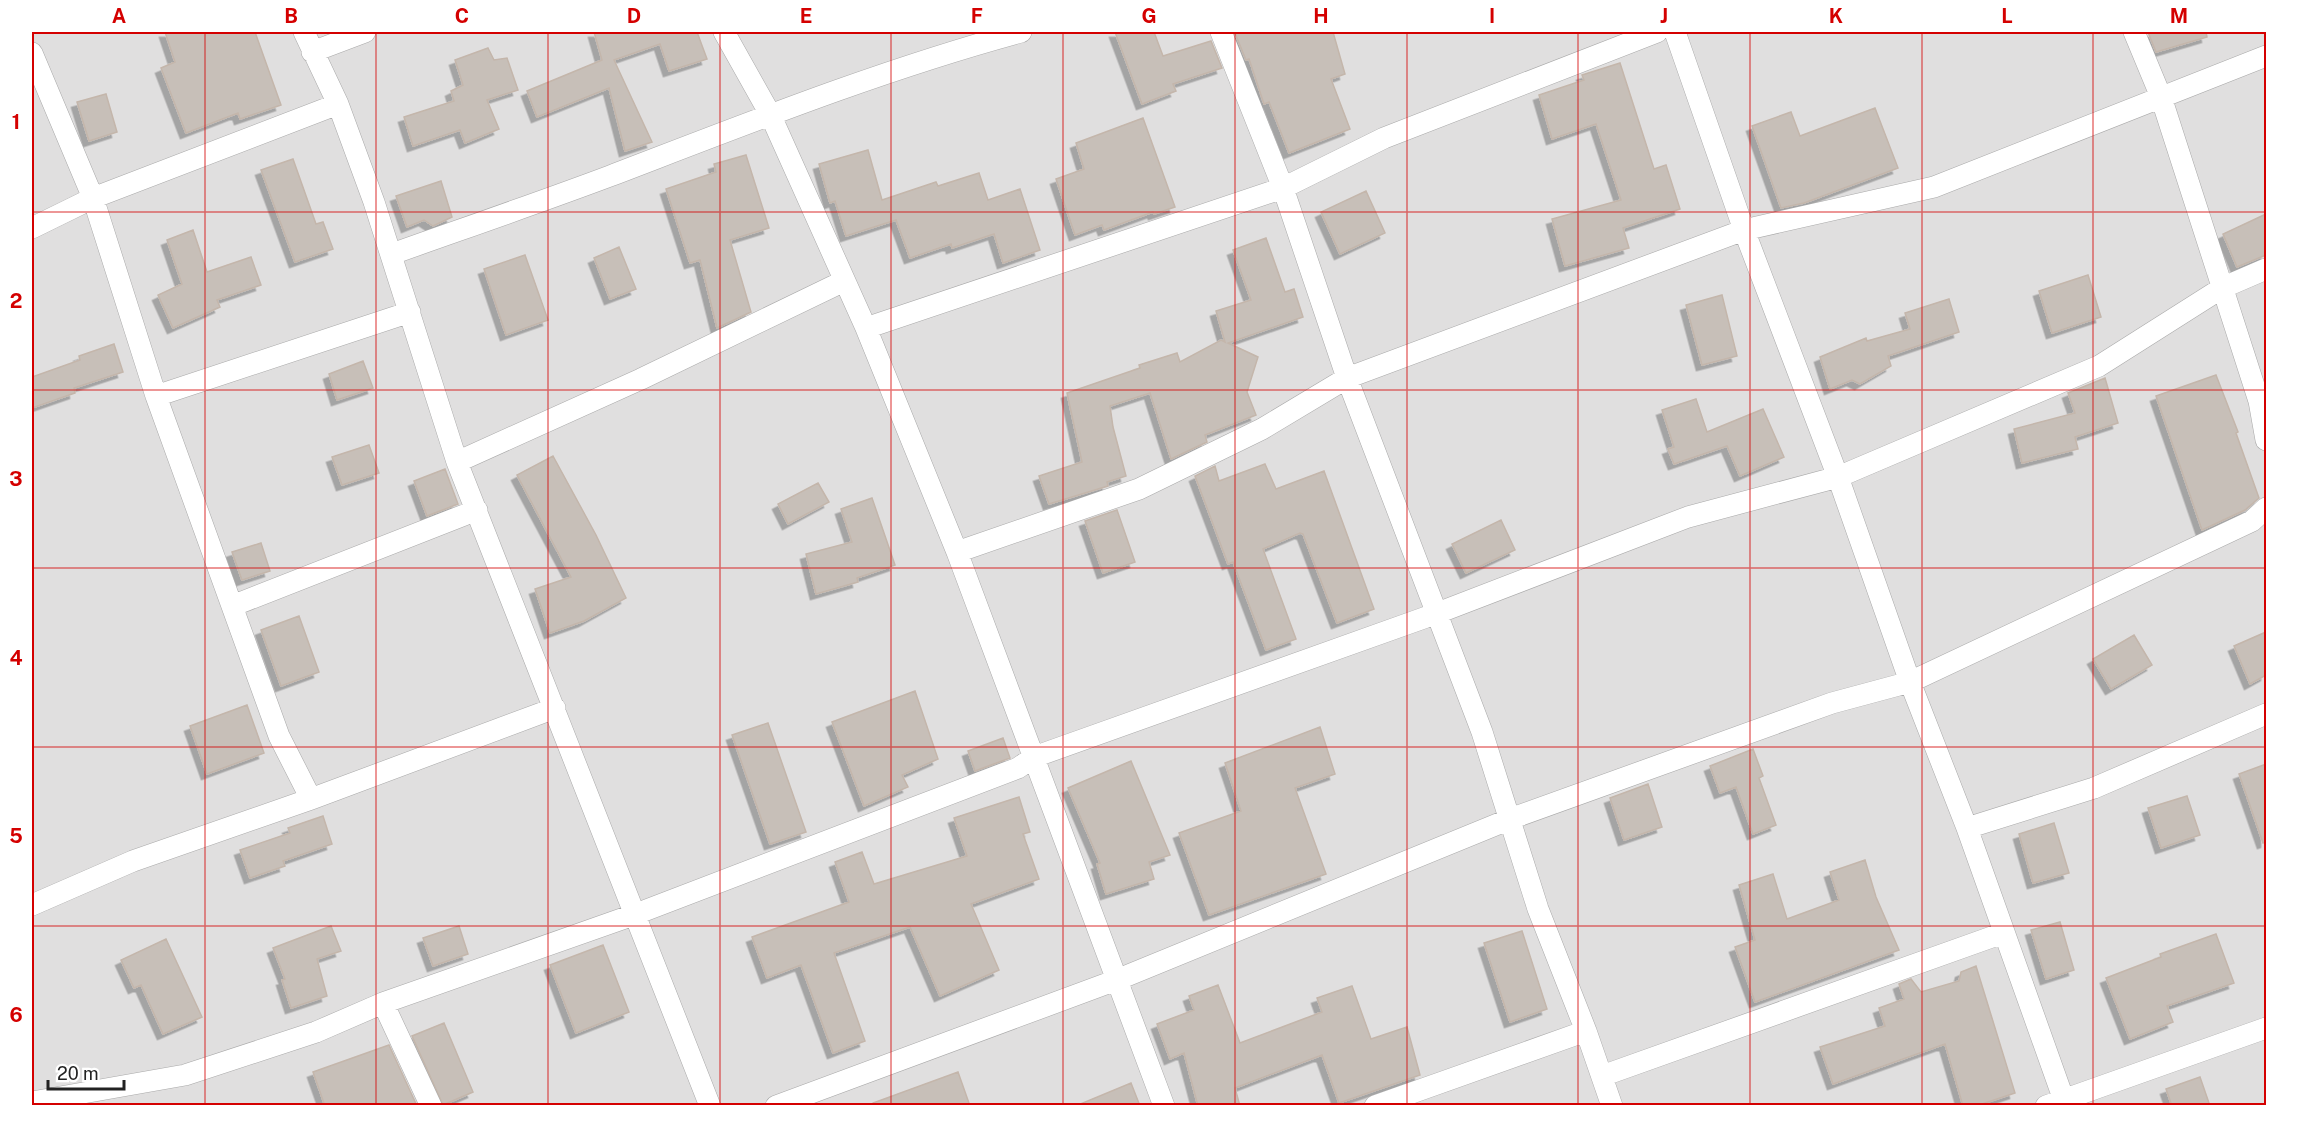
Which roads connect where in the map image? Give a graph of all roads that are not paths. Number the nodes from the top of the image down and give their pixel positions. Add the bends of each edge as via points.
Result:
1 (304, 32) edge
2 (365, 32) edge
3 (724, 32) edge
4 (1021, 32) edge
5 (1221, 32) edge
6 (1657, 32) edge
7 (1675, 32) edge
8 (2134, 32) edge
9 (312, 52) junction
10 (32, 53) edge
11 (2266, 57) edge
12 (2161, 97) junction
13 (339, 104) junction
14 (770, 114) junction
15 (1283, 188) junction
16 (93, 198) junction
17 (32, 228) edge
18 (1744, 230) junction
19 (392, 254) junction
20 (2266, 269) edge
21 (844, 281) junction
22 (2222, 288) junction
23 (410, 312) junction
24 (866, 328) junction
25 (1347, 378) junction
26 (156, 396) junction
27 (2266, 440) edge
28 (457, 462) junction
29 (1838, 477) junction
30 (2266, 508) edge
31 (477, 510) junction
32 (957, 552) junction
33 (232, 606) junction
34 (1435, 614) junction
35 (1910, 682) junction
36 (555, 708) junction
37 (2266, 714) edge
38 (1034, 757) junction
39 (311, 799) junction
40 (1510, 819) junction
41 (1967, 828) junction
42 (32, 904) edge
43 (636, 914) junction
44 (2003, 933) junction
45 (1119, 979) junction
46 (383, 1003) junction
47 (2266, 1028) edge
48 (1586, 1031) junction
49 (1602, 1077) junction
50 (32, 1102) edge
51 (2059, 1103) edge
52 (431, 1106) edge
53 (710, 1106) edge
54 (776, 1106) edge
55 (1164, 1106) edge
56 (1375, 1106) edge
57 (1612, 1106) edge

1 - 9 street
2 - 9 street
3 - 14 street
4 - 14 street via 944,53
5 - 15 street
6 - 15 street via 1384,138
7 - 18 street
8 - 12 street
9 - 13 street
10 - 16 street
11 - 12 street
12 - 18 street via 1934,187
12 - 22 street
13 - 16 street
13 - 19 street
14 - 19 street
14 - 21 street
15 - 24 street
15 - 25 street
16 - 17 street
16 - 26 street
18 - 25 street
18 - 29 street
19 - 23 street
20 - 22 street
21 - 24 street
21 - 28 street
22 - 27 street via 2259,400
22 - 29 street via 2099,366
23 - 26 street
23 - 28 street
24 - 32 street
25 - 32 street via 1262,429 1139,489
25 - 34 street
26 - 33 street
28 - 31 street
29 - 34 street via 1688,517
29 - 35 street
30 - 35 street via 2252,521
31 - 33 street
31 - 36 street
32 - 38 street
33 - 39 street via 279,736
34 - 38 street
34 - 40 street via 1482,732
35 - 40 street via 1832,703
35 - 41 street
36 - 39 street
36 - 43 street
37 - 41 street via 2094,788
38 - 43 street via 1018,768
38 - 45 street
39 - 42 street via 133,861
40 - 45 street
40 - 48 street via 1538,909
41 - 44 street
43 - 46 street
43 - 53 street
44 - 49 street
44 - 51 street
45 - 54 street
45 - 55 street
46 - 50 street via 316,1032 184,1074
46 - 52 street
47 - 51 street
48 - 49 street
48 - 56 street
49 - 57 street

